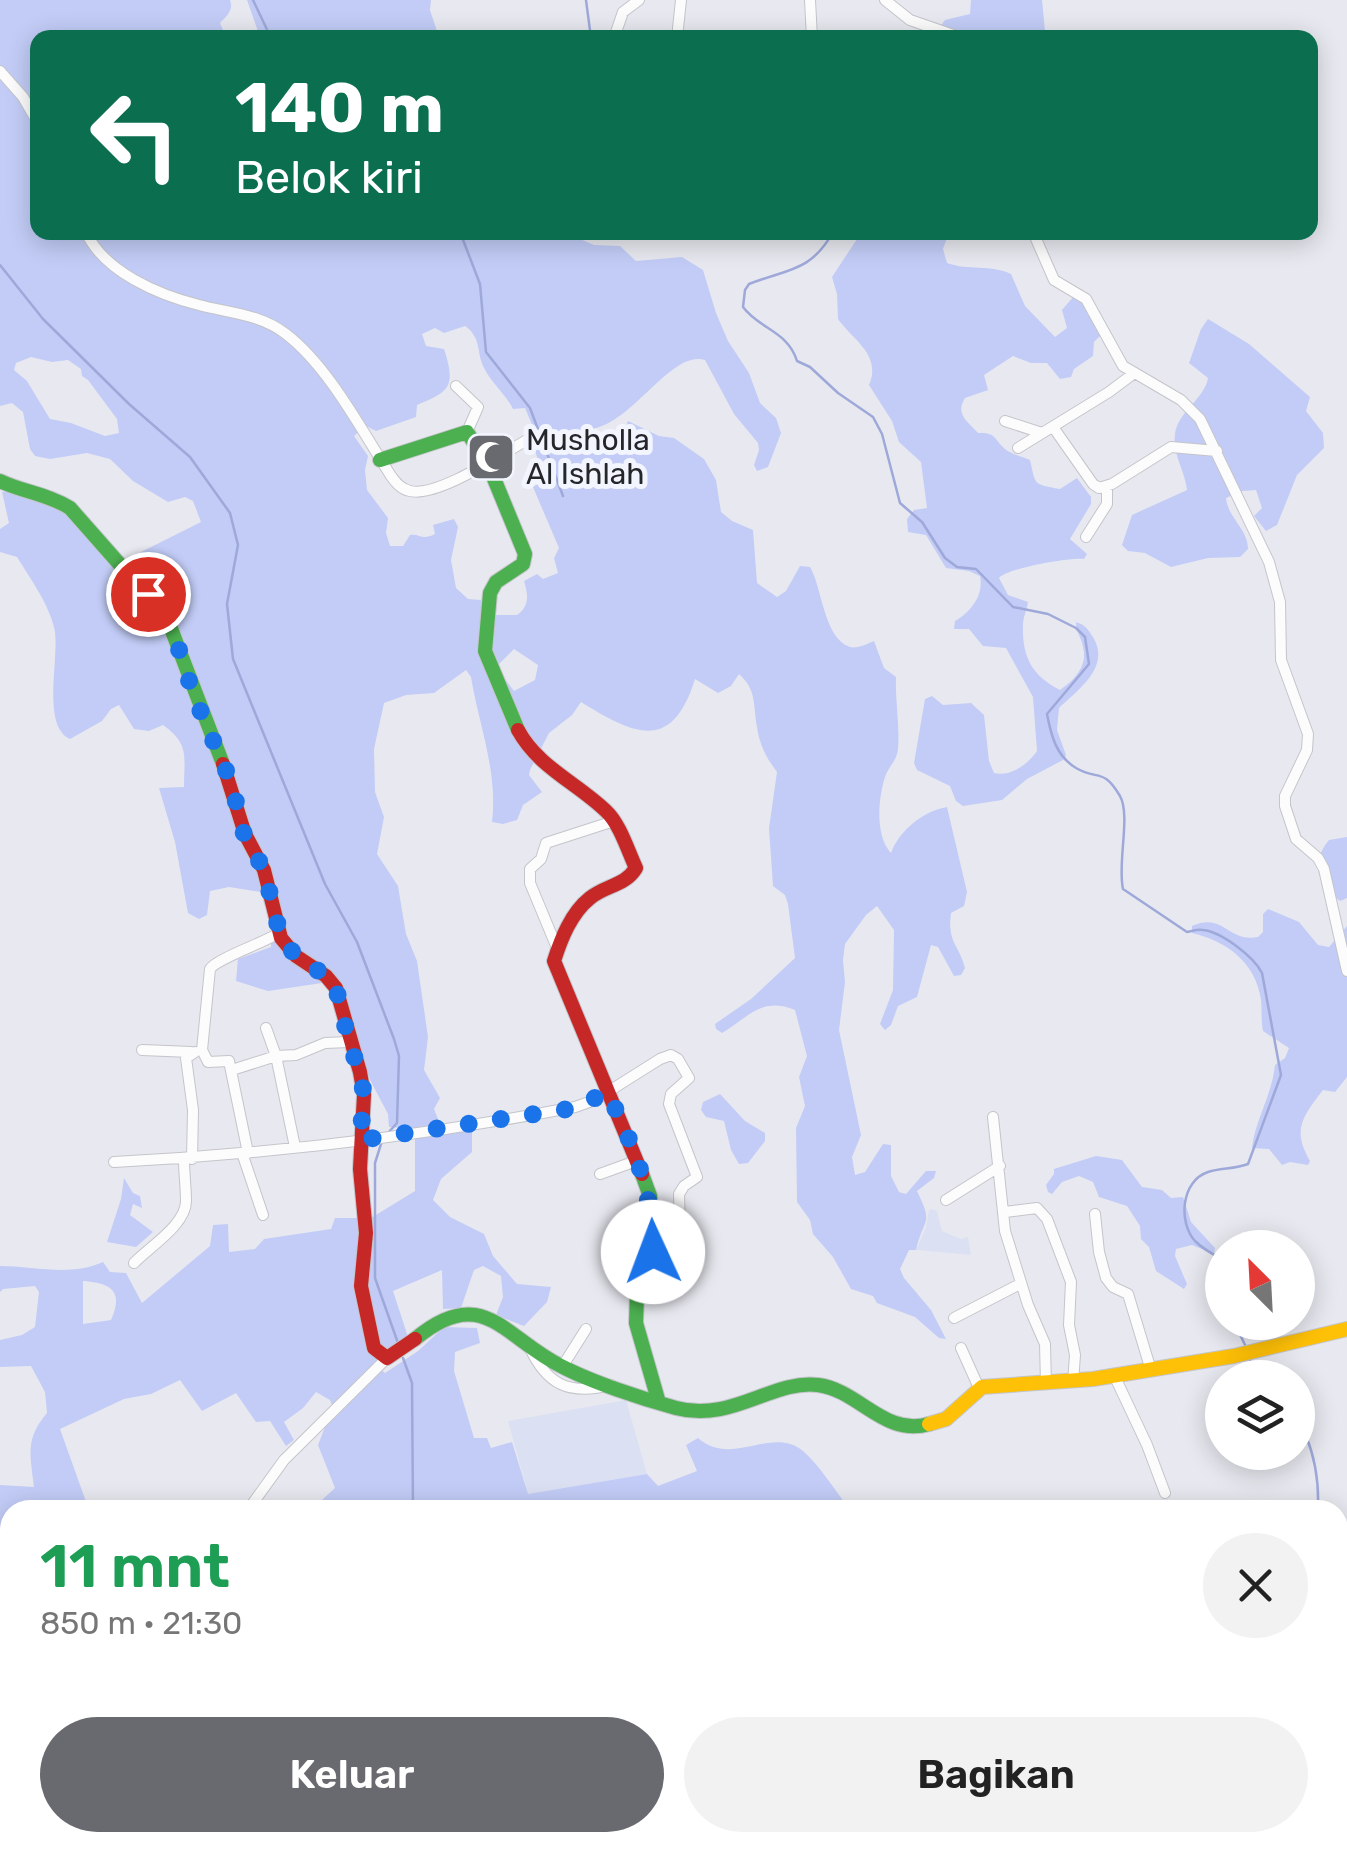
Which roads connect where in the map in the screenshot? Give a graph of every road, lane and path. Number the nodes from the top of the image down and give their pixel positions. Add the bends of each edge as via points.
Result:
1 (638, 0) edge
2 (681, 0) edge
3 (810, 0) edge
4 (884, 0) edge
5 (617, 30) edge
6 (678, 30) edge
7 (812, 30) edge
8 (939, 30) edge
9 (0, 71) edge
10 (30, 109) edge
11 (90, 240) edge
12 (1036, 240) edge
13 (1132, 374) junction
14 (456, 386) dead end
15 (1005, 421) dead end
16 (1047, 430) junction
17 (468, 432) junction
18 (536, 435) dead end
19 (1018, 448) dead end
20 (1217, 450) junction
21 (380, 460) junction
22 (488, 464) junction
23 (0, 482) edge
24 (1107, 486) junction
25 (1086, 537) dead end
26 (614, 821) junction
27 (279, 933) junction
28 (557, 948) junction
29 (1347, 971) edge
30 (266, 1028) dead end
31 (349, 1042) junction
32 (142, 1050) dead end
33 (198, 1051) junction
34 (276, 1056) junction
35 (232, 1070) junction
36 (607, 1092) junction
37 (993, 1117) dead end
38 (360, 1140) junction
39 (295, 1147) junction
40 (245, 1153) junction
41 (188, 1159) junction
42 (636, 1161) junction
43 (114, 1162) dead end
44 (1000, 1166) junction
45 (600, 1174) dead end
46 (946, 1200) dead end
47 (1004, 1212) junction
48 (1096, 1214) dead end
49 (263, 1215) dead end
50 (134, 1263) dead end
51 (651, 1274) junction
52 (1020, 1284) junction
53 (954, 1318) dead end
54 (586, 1329) dead end
55 (1347, 1330) edge
56 (525, 1338) junction
57 (962, 1348) dead end
58 (396, 1353) junction
59 (562, 1366) junction
60 (1150, 1367) junction
61 (1114, 1375) junction
62 (1074, 1382) junction
63 (616, 1384) junction
64 (1046, 1384) junction
65 (980, 1388) junction
66 (659, 1403) junction
67 (1165, 1494) dead end
68 (255, 1500) edge

1 - 5 street
2 - 6 street
3 - 7 street
4 - 8 street via 910,20
9 - 10 street
11 - 21 street via 120,272 284,333 321,372
12 - 13 street via 1054,280 1086,299
13 - 16 street
13 - 20 street via 1186,403
14 - 17 street via 478,408
15 - 16 street
16 - 19 street
16 - 24 street via 1093,484
17 - 21 street
17 - 22 street
18 - 22 street
20 - 24 street via 1171,446
20 - 29 street via 1277,584 1281,660 1308,739 1285,806 1296,839 1324,869
21 - 22 street via 412,492
22 - 26 street via 525,554 523,564 490,593 485,650 521,736
23 - 27 street via 70,508 167,618 231,782 244,834 264,870
24 - 25 street via 1107,504
26 - 28 street via 635,874 588,899
26 - 28 street via 546,843 530,869
27 - 31 street via 336,988
27 - 33 street via 212,965
28 - 36 street via 557,974
30 - 34 street
31 - 34 street
31 - 38 street via 364,1095
32 - 33 street
33 - 35 street via 208,1062 228,1059
33 - 41 street via 186,1058 193,1110
34 - 35 street
34 - 39 street
35 - 40 street
36 - 38 street via 575,1108
36 - 42 street
36 - 51 street via 672,1055 688,1076 668,1100 698,1177 679,1194 682,1268
37 - 44 street
38 - 39 street
38 - 58 street via 366,1233 361,1286 374,1348
39 - 40 street
40 - 41 street
40 - 49 street
41 - 43 street
41 - 50 street via 184,1212
42 - 45 street
42 - 51 street via 652,1204
44 - 46 street
44 - 47 street
47 - 52 street
47 - 62 street via 1037,1208 1047,1220 1071,1282
48 - 60 street via 1104,1272 1128,1294
51 - 66 street via 636,1294 636,1323
52 - 53 street
52 - 64 street via 1045,1344
54 - 59 street
55 - 60 street
56 - 58 street via 484,1317 455,1316 436,1322
56 - 59 street
56 - 63 street via 541,1372 555,1381 588,1390
57 - 65 street
58 - 68 street via 284,1460
59 - 63 street
60 - 61 street
61 - 62 street
61 - 67 street
62 - 64 street
63 - 66 street
64 - 65 street
65 - 66 street via 946,1419 914,1428 882,1419 820,1385 800,1385 725,1410

